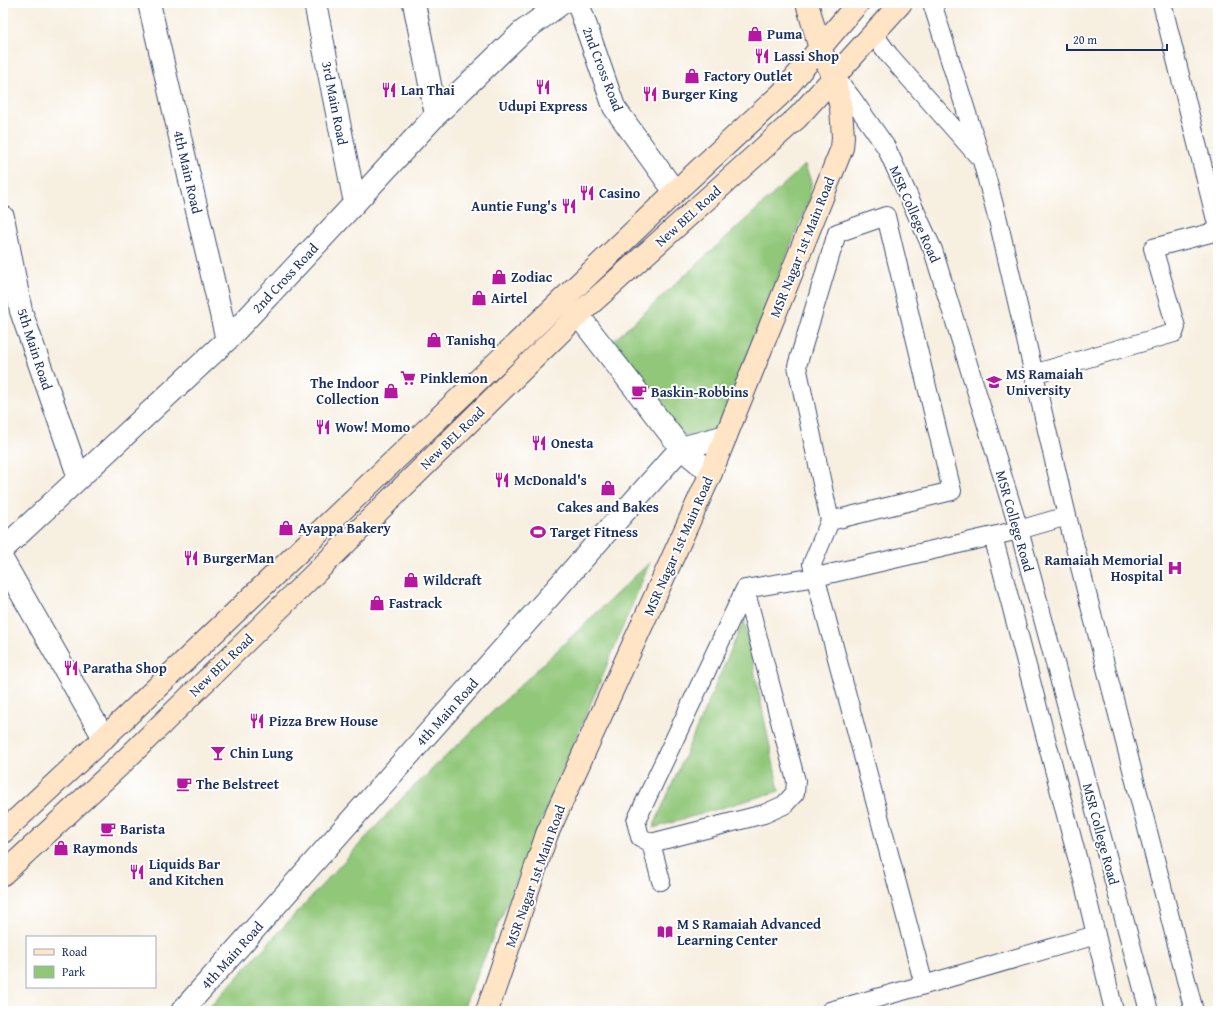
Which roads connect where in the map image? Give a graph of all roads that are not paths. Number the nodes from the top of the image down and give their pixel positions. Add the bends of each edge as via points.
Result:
1 (149, 3) edge
2 (315, 3) edge
3 (414, 3) edge
4 (562, 3) edge
5 (578, 3) edge
6 (806, 3) edge
7 (901, 3) edge
8 (932, 3) edge
9 (1162, 3) edge
10 (855, 4) edge
11 (873, 33) junction
12 (820, 49) junction
13 (834, 77) junction
14 (436, 115) junction
15 (982, 161) junction
16 (675, 192) junction
17 (355, 203) junction
18 (3, 218) edge
19 (1218, 228) edge
20 (1218, 231) edge
21 (6, 253) edge
22 (578, 315) junction
23 (227, 340) junction
24 (1033, 374) junction
25 (726, 436) junction
26 (681, 448) junction
27 (711, 473) junction
28 (79, 478) junction
29 (1067, 516) junction
30 (830, 521) junction
31 (1019, 530) junction
32 (994, 536) junction
33 (3, 549) edge
34 (3, 561) edge
35 (816, 577) junction
36 (746, 589) junction
37 (104, 738) junction
38 (3, 832) edge
39 (651, 843) junction
40 (3, 874) edge
41 (661, 881) dead end
42 (1096, 935) junction
43 (924, 985) junction
44 (182, 1011) edge
45 (487, 1011) edge
46 (830, 1011) edge
47 (1114, 1011) edge
48 (1149, 1011) edge
49 (1194, 1011) edge

1 - 23 street, 4th Main Road
2 - 17 street, 3rd Main Road
3 - 14 street
4 - 14 street, 2nd Cross Road via 522,32
5 - 16 street, 2nd Cross Road via 614,107
6 - 12 main road, MSR Nagar 1st Main Road
7 - 11 main road, New BEL Road
8 - 15 lane
9 - 19 lane
10 - 11 main road
10 - 12 main road, New BEL Road
11 - 13 main road, New BEL Road
11 - 15 lane via 889,55
12 - 13 main road, MSR Nagar 1st Main Road
12 - 16 main road, New BEL Road via 782,93
13 - 22 main road, New BEL Road via 798,117
13 - 25 main road, MSR Nagar 1st Main Road via 841,108 842,148
13 - 31 lane, MSR College Road via 886,147 934,250
14 - 17 street, 2nd Cross Road
15 - 24 lane
16 - 37 main road, New BEL Road
17 - 23 street, 2nd Cross Road
18 - 21 street, 5th Main Road
20 - 24 lane via 1153,248 1176,327 1174,333
21 - 28 street, 5th Main Road via 21,310
22 - 26 street
22 - 40 main road, New BEL Road via 120,765
23 - 28 street, 2nd Cross Road
24 - 29 lane
25 - 26 street
25 - 27 main road, MSR Nagar 1st Main Road
26 - 27 street
26 - 44 street, 4th Main Road
27 - 45 main road, MSR Nagar 1st Main Road via 547,834
28 - 33 street, 2nd Cross Road
29 - 31 lane
29 - 49 lane
30 - 30 lane via 797,366 837,233 886,216 952,491
30 - 35 lane via 812,564
31 - 32 lane
31 - 48 lane, MSR College Road
32 - 35 lane
32 - 42 lane
34 - 37 street
35 - 36 lane
35 - 43 lane
36 - 39 lane via 636,821 640,837
36 - 39 lane via 796,781 795,793 784,805 764,814
37 - 38 main road, New BEL Road
39 - 41 lane
42 - 43 lane
42 - 47 lane
43 - 46 lane

